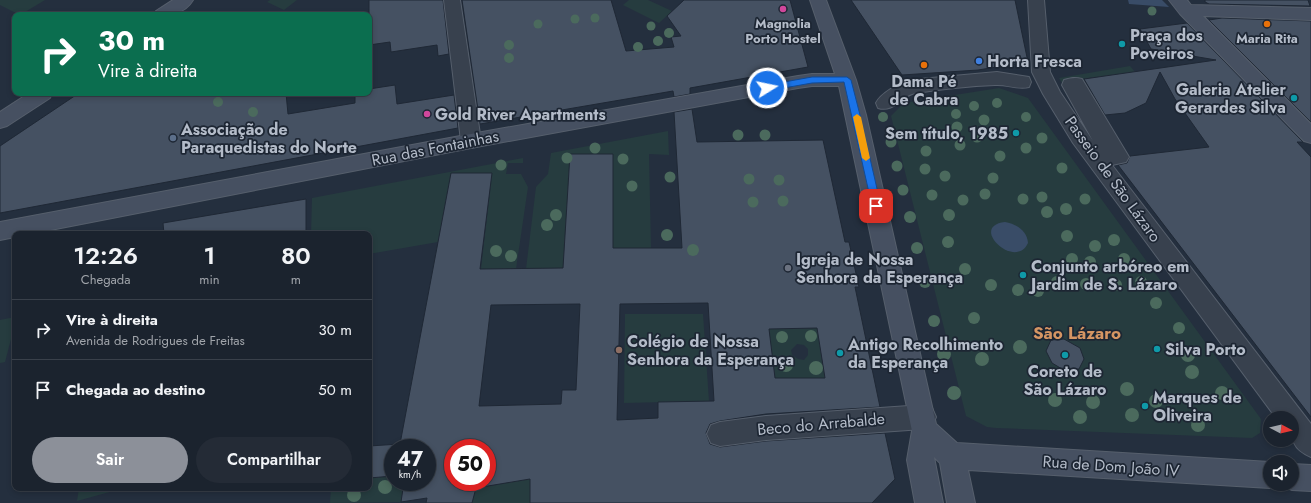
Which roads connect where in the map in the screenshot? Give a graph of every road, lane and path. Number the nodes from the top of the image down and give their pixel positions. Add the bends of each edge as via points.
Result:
1 (185, 0) edge
2 (452, 0) edge
3 (818, 0) edge
4 (1036, 0) edge
5 (1182, 5) edge
6 (167, 12) edge
7 (1311, 14) edge
8 (847, 80) junction
9 (1022, 82) dead end
10 (38, 96) edge
11 (885, 103) dead end
12 (0, 121) edge
13 (1311, 136) edge
14 (471, 141) junction
15 (0, 231) edge
16 (1285, 411) edge
17 (924, 424) junction
18 (1299, 429) edge
19 (720, 434) dead end
20 (1311, 444) edge
21 (952, 456) junction
22 (1263, 475) edge
23 (1299, 477) edge
24 (1311, 478) edge
25 (929, 503) edge
26 (961, 503) edge

1 - 6 main road
2 - 14 street
3 - 8 main road
4 - 16 street, Passeio de São Lázaro via 1041,72 1052,94 1080,138
5 - 7 main road
5 - 13 main road
8 - 14 main road, Rua das Fontainhas via 812,80
8 - 17 main road
9 - 11 street via 997,78 908,87
10 - 12 main road
14 - 15 main road, Rua das Fontainhas
17 - 19 street, Beco do Arrabalde via 766,428
17 - 21 main road
17 - 25 main road via 920,460
18 - 20 street, Passeio de São Lázaro
21 - 22 main road, Rua de Dom João IV
21 - 26 main road
23 - 24 main road

